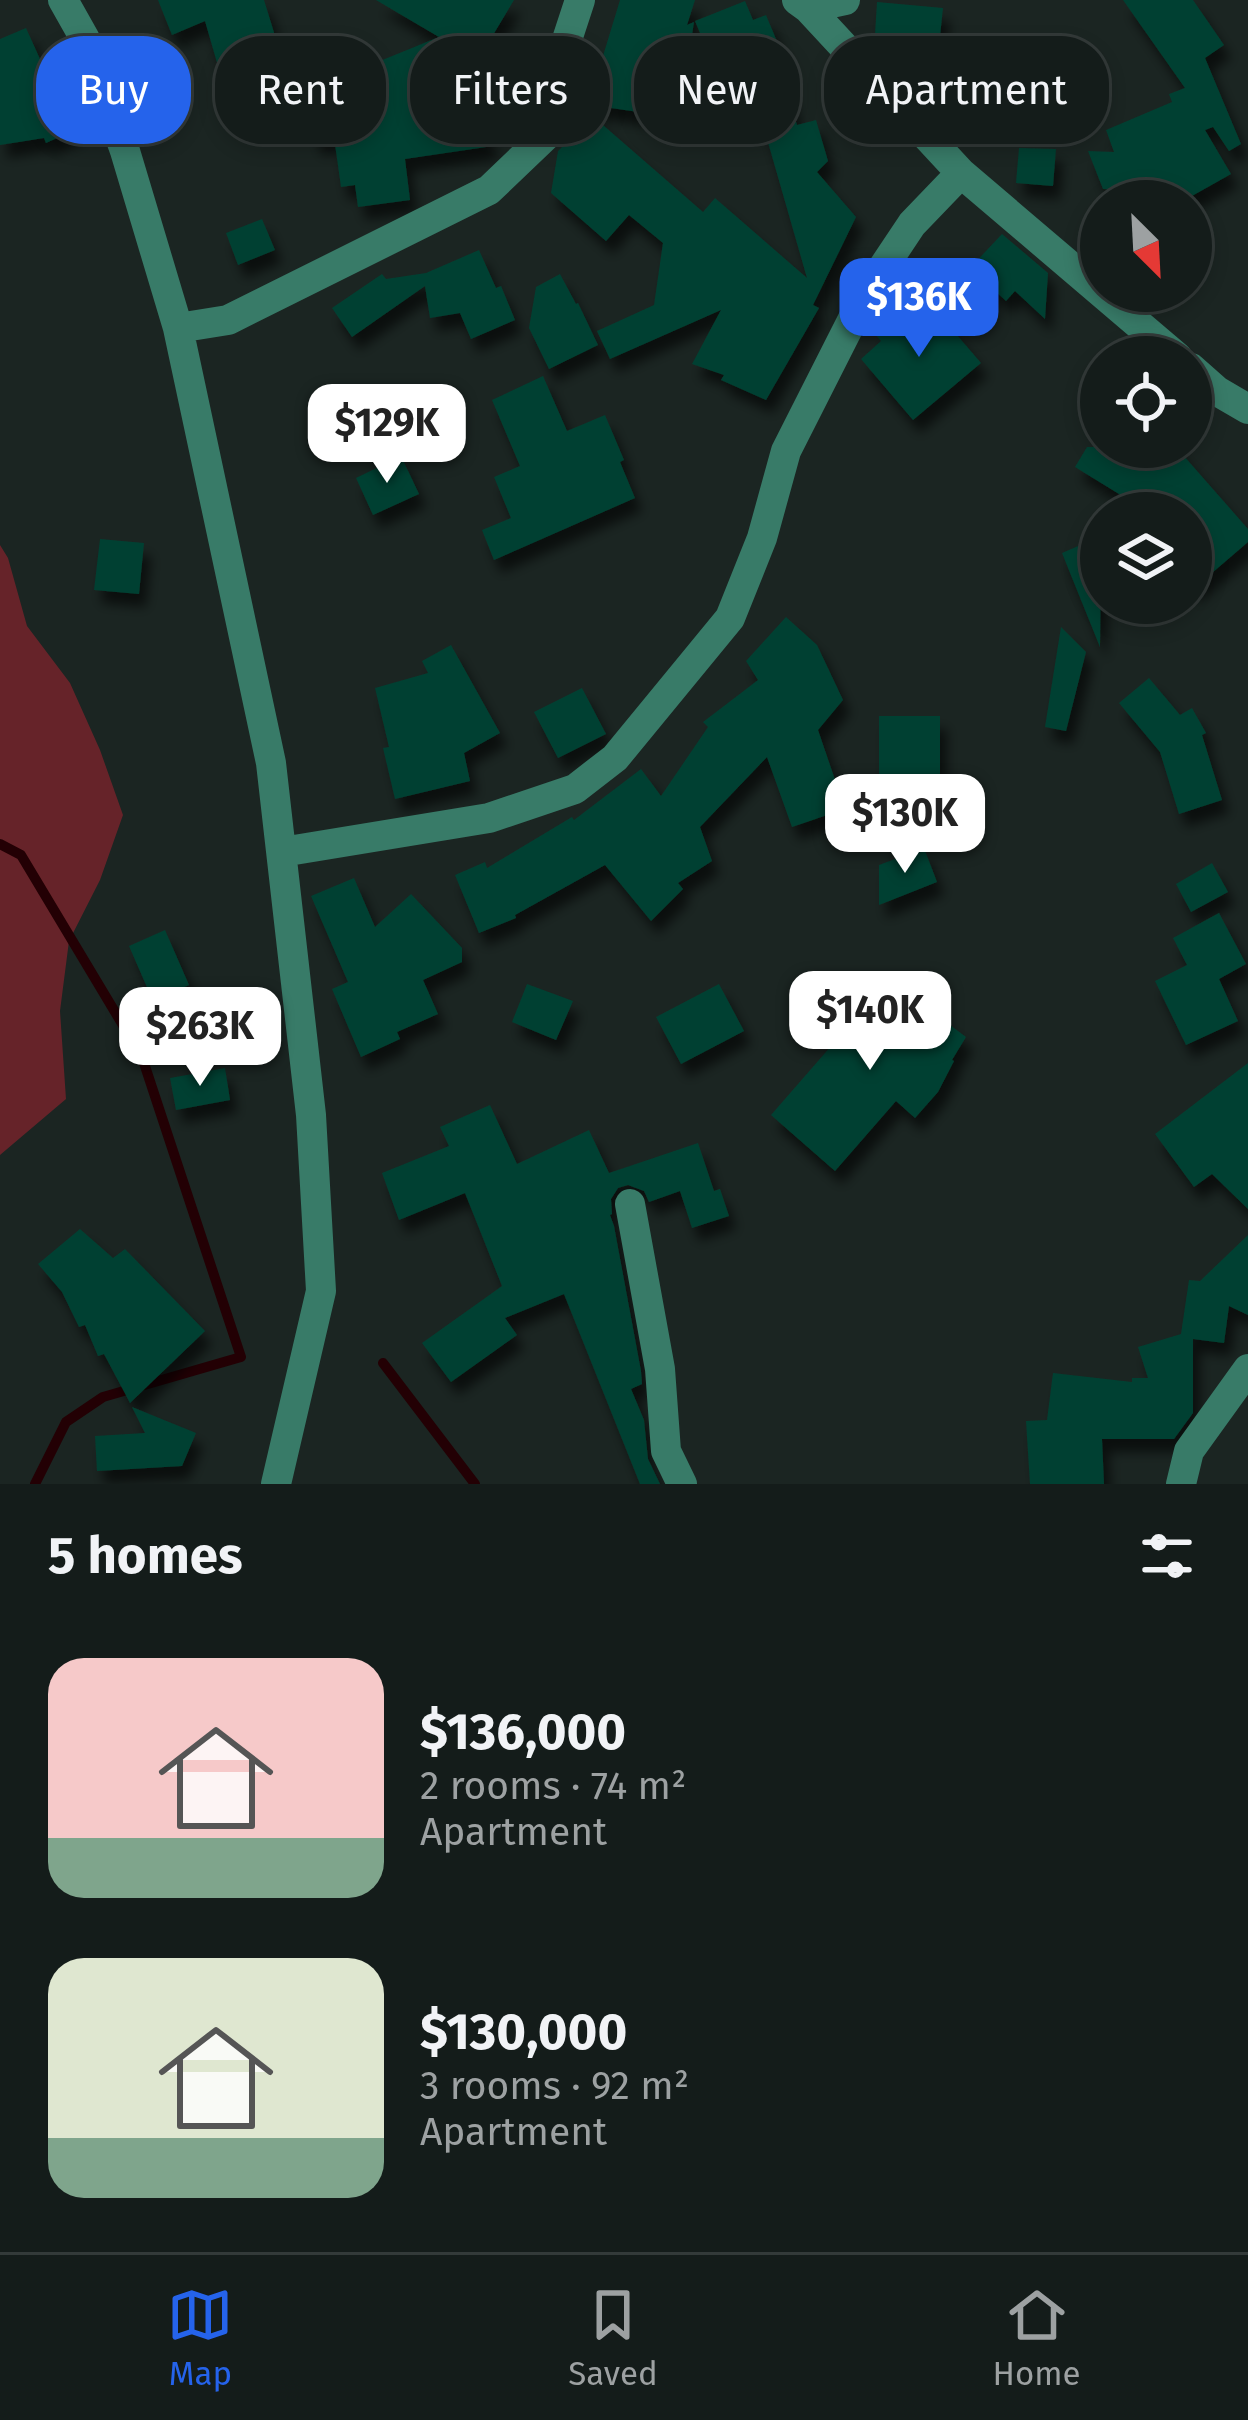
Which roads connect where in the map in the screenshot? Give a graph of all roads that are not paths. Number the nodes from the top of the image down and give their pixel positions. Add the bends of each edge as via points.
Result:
1 (63, 0) edge
2 (580, 0) edge
3 (845, 0) edge
4 (802, 4) edge
5 (961, 173) junction
6 (178, 328) junction
7 (1153, 336) edge
8 (1212, 387) edge
9 (1248, 409) edge
10 (282, 852) junction
11 (630, 1204) dead end
12 (1248, 1369) edge
13 (276, 1484) edge
14 (682, 1484) edge
15 (1180, 1484) edge

1 - 6 street via 125,151
2 - 6 street via 561,58 556,126 489,190 228,320
3 - 4 street
4 - 5 street
5 - 7 street
5 - 10 street via 912,224 866,293 786,451 730,618 615,758 575,789 489,818
6 - 10 street via 272,764
8 - 9 street
10 - 13 street via 321,1291
11 - 14 street via 666,1451
12 - 15 street via 1189,1451

